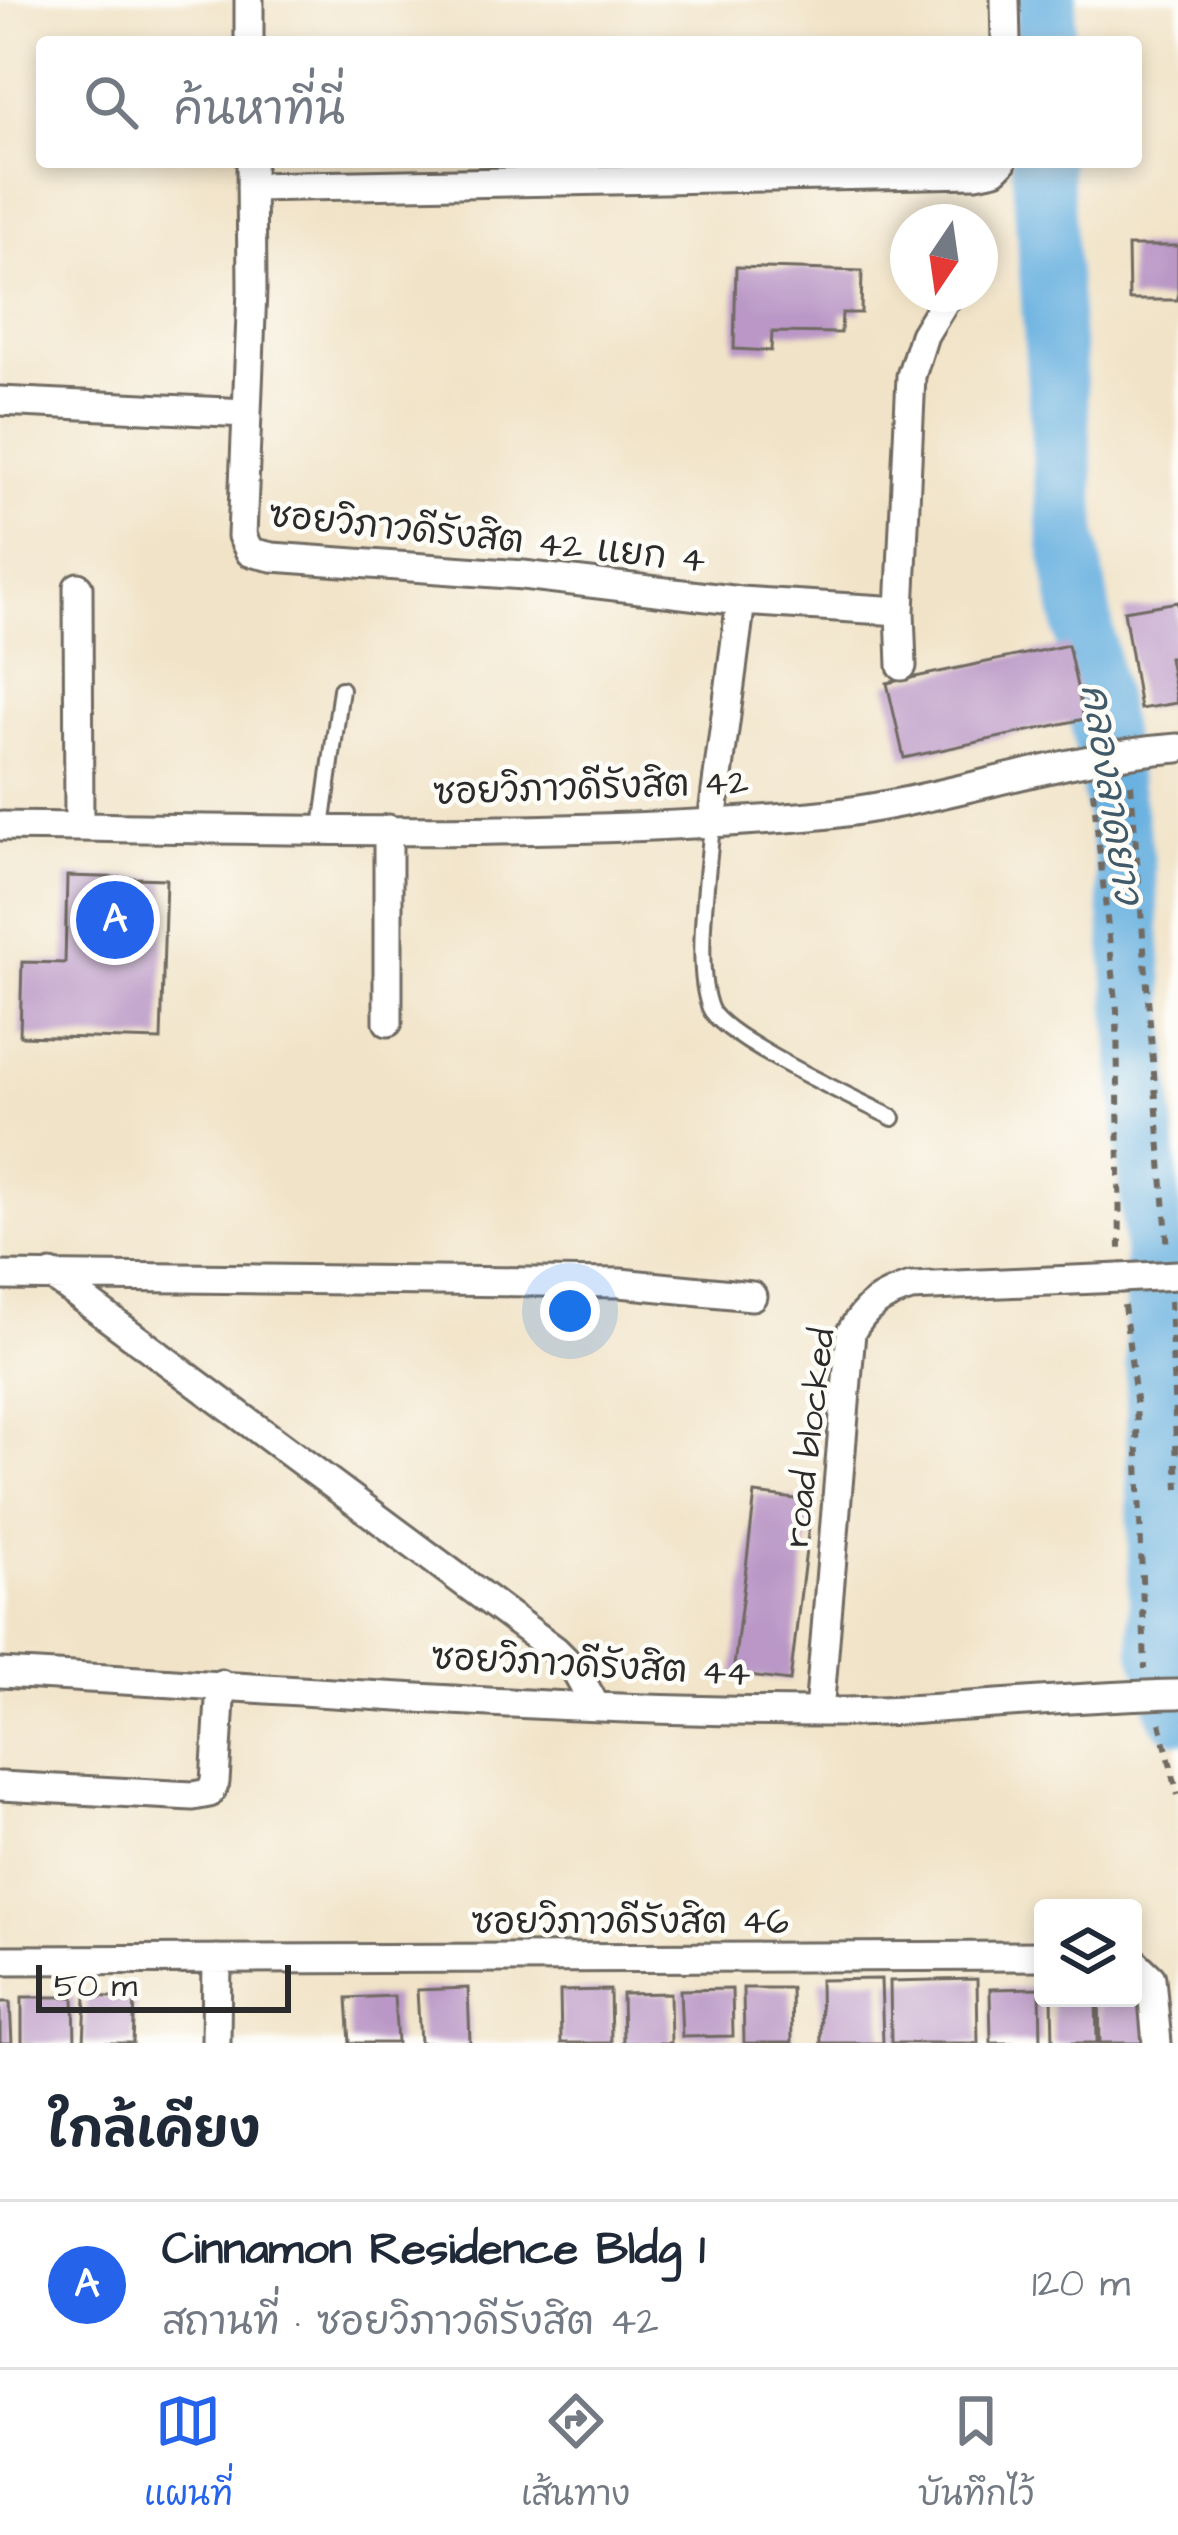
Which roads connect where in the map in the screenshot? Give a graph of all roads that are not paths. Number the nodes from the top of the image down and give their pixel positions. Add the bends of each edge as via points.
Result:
1 (249, 0) edge
2 (1005, 0) edge
3 (249, 36) edge
4 (1006, 36) edge
5 (996, 168) edge
6 (251, 175) edge
7 (938, 312) edge
8 (0, 401) edge
9 (247, 412) junction
10 (78, 587) dead end
11 (741, 602) junction
12 (900, 611) junction
13 (902, 666) dead end
14 (341, 689) dead end
15 (1178, 748) edge
16 (712, 822) junction
17 (0, 826) edge
18 (79, 827) junction
19 (322, 828) junction
20 (388, 829) junction
21 (388, 1022) dead end
22 (893, 1118) dead end
23 (51, 1275) junction
24 (0, 1276) edge
25 (1172, 1280) edge
26 (752, 1296) dead end
27 (0, 1672) edge
28 (221, 1684) junction
29 (1178, 1694) edge
30 (595, 1705) junction
31 (819, 1712) junction
32 (0, 1786) edge
33 (1034, 1957) edge
34 (217, 1959) junction
35 (0, 1960) edge
36 (1142, 1970) edge
37 (216, 2043) edge
38 (1157, 2043) edge

1 - 3 street
2 - 4 street
5 - 6 street
6 - 9 street, ซอยวิภาวดีรังสิต 42 แยก 4
7 - 12 street via 910,376
8 - 9 street
9 - 11 street, ซอยวิภาวดีรังสิต 42 แยก 4 via 242,536 250,552
10 - 18 street
11 - 12 street
11 - 16 street, ซอยวิภาวดีรังสิต 42 แยก 4
12 - 13 street
14 - 19 lane
15 - 16 street, ซอยวิภาวดีรังสิต 42 via 1089,758 883,808
16 - 20 street, ซอยวิภาวดีรังสิต 42
16 - 22 lane via 704,986 712,1013 758,1048
17 - 18 street, ซอยวิภาวดีรังสิต 42
18 - 19 street, ซอยวิภาวดีรังสิต 42
19 - 20 street, ซอยวิภาวดีรังสิต 42
20 - 21 street
23 - 24 street
23 - 26 street via 620,1283
23 - 30 street via 555,1650
25 - 31 street, road blocked, bridge via 910,1287 864,1310 851,1332
27 - 28 street, ซอยวิภาวดีรังสิต 44
28 - 30 street, ซอยวิภาวดีรังสิต 44
28 - 32 street via 209,1793
29 - 31 street, ซอยวิภาวดีรังสิต 44
30 - 31 street, ซอยวิภาวดีรังสิต 44
33 - 34 street, ซอยวิภาวดีรังสิต 46
34 - 35 street, ซอยวิภาวดีรังสิต 46
34 - 37 street
36 - 38 street via 1151,1978

